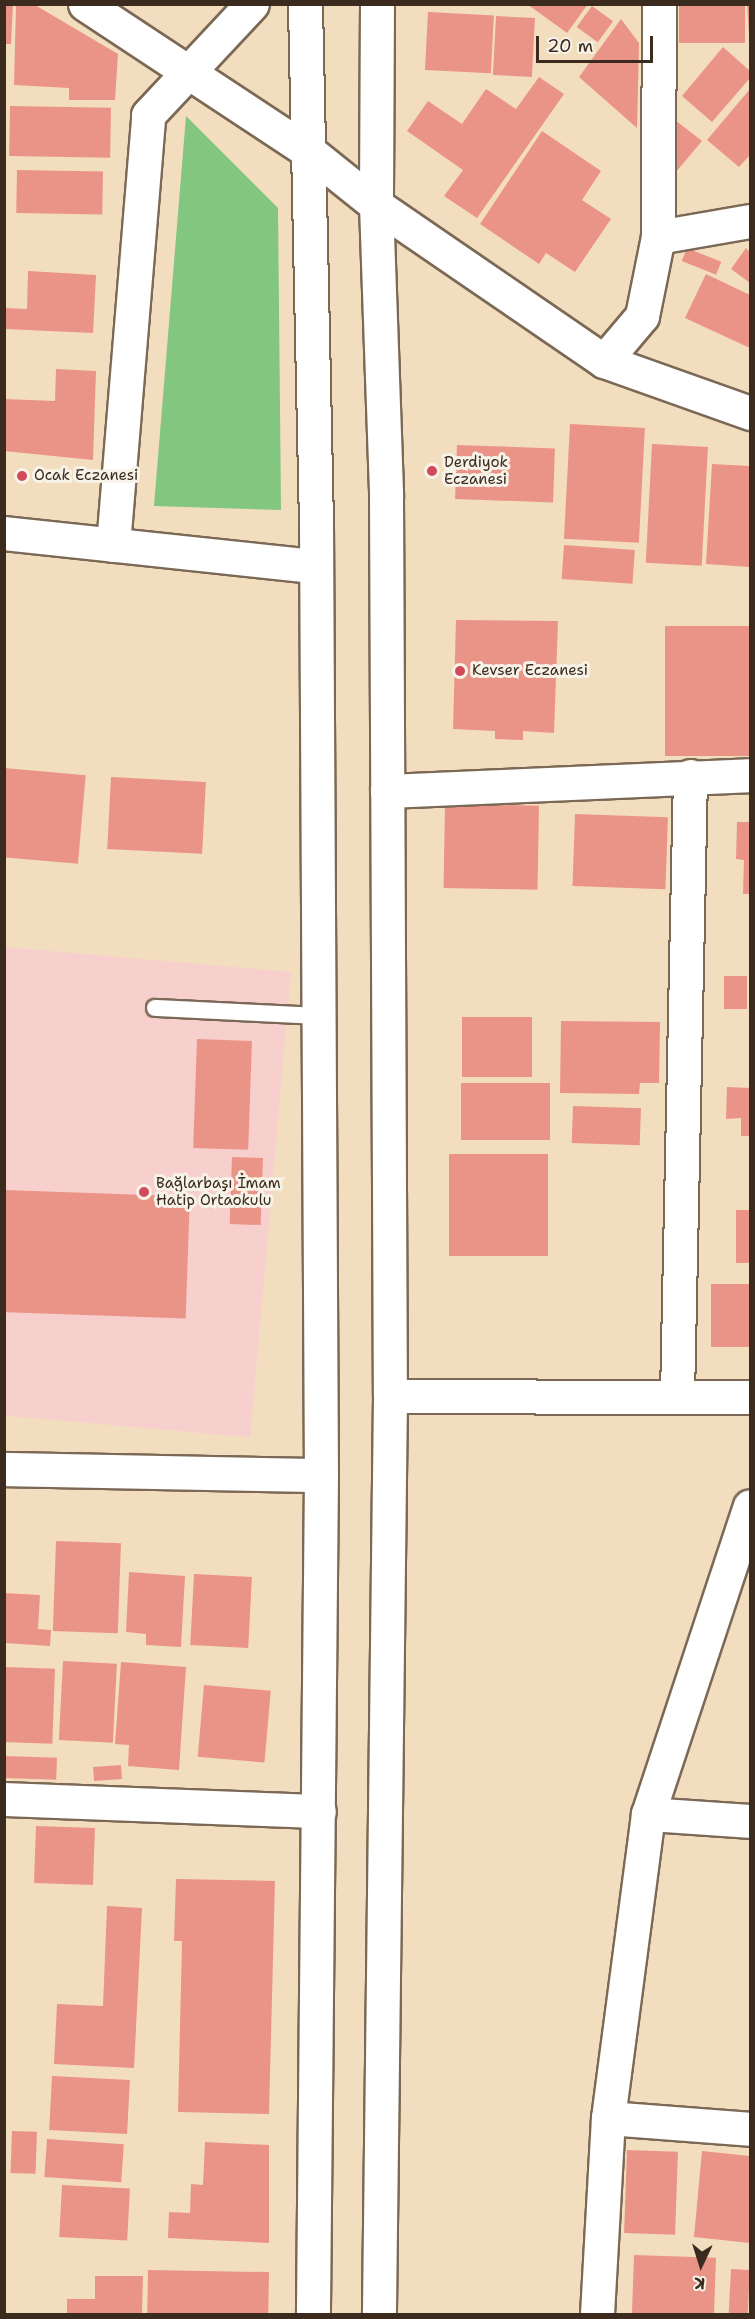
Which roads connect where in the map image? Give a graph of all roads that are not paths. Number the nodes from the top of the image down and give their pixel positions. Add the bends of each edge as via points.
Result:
1 (85, 4) edge
2 (252, 4) edge
3 (305, 4) edge
4 (376, 4) edge
5 (659, 4) edge
6 (190, 74) junction
7 (311, 153) junction
8 (376, 205) junction
9 (750, 221) edge
10 (658, 237) junction
11 (604, 361) junction
12 (750, 413) edge
13 (4, 533) edge
14 (113, 545) junction
15 (315, 566) junction
16 (750, 775) edge
17 (690, 776) junction
18 (387, 790) junction
19 (155, 1008) dead end
20 (316, 1016) junction
21 (390, 1396) junction
22 (677, 1396) junction
23 (750, 1397) edge
24 (4, 1469) edge
25 (321, 1475) junction
26 (750, 1506) edge
27 (4, 1799) edge
28 (319, 1811) junction
29 (648, 1814) junction
30 (750, 1821) edge
31 (608, 2118) junction
32 (750, 2129) edge
33 (313, 2314) edge
34 (379, 2314) edge
35 (597, 2314) edge

1 - 6 main road
2 - 6 main road
3 - 7 main road
4 - 8 main road
5 - 10 main road
6 - 7 main road
6 - 14 main road via 148,115
7 - 8 main road
7 - 15 main road
8 - 11 main road
8 - 18 main road via 386,497
9 - 10 main road
10 - 11 main road via 642,316
11 - 12 main road
13 - 14 main road
14 - 15 main road
15 - 20 main road
16 - 17 main road
17 - 18 main road
17 - 22 main road
18 - 21 main road
19 - 20 lane
20 - 25 main road
21 - 22 main road
21 - 34 main road
22 - 23 main road
24 - 25 main road
25 - 28 main road
26 - 29 main road
27 - 28 main road
28 - 33 main road
29 - 30 main road
29 - 31 main road
31 - 32 main road
31 - 35 main road

